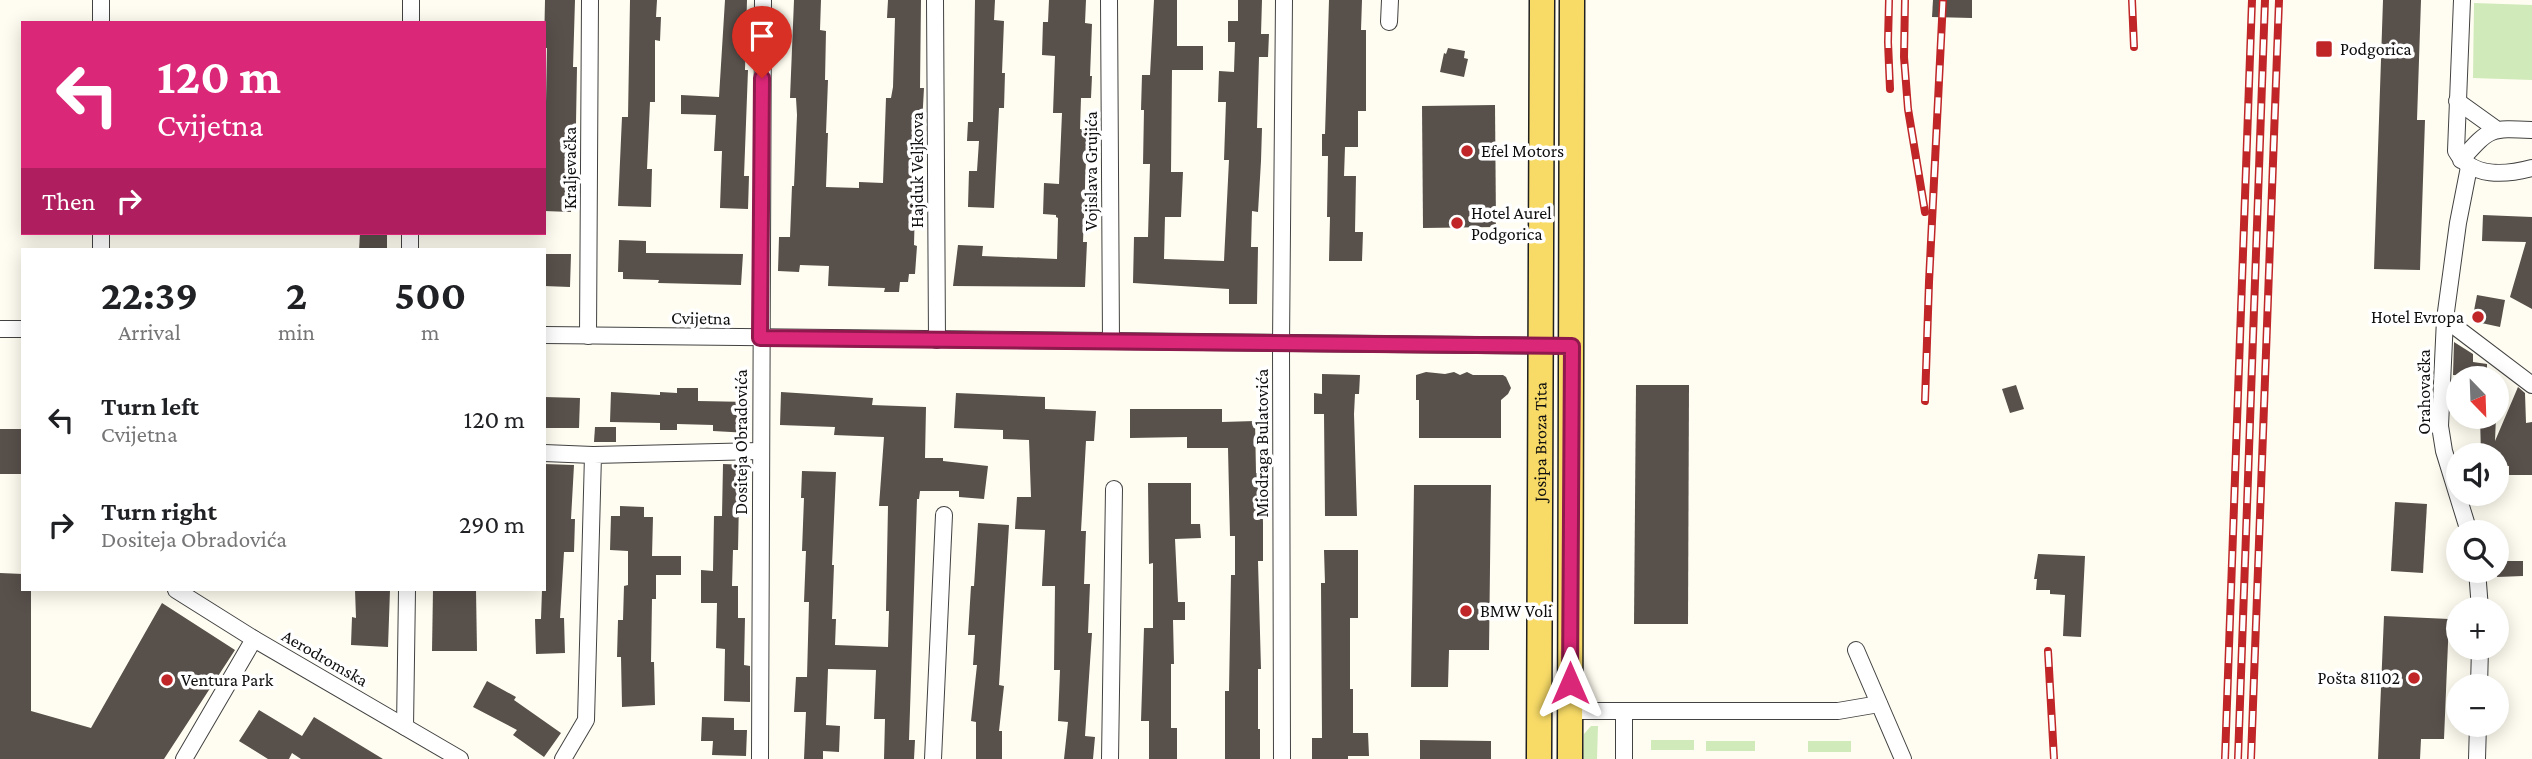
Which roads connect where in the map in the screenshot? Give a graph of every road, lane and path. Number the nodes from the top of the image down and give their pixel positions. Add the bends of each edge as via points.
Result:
1 (101, 0) edge
2 (411, 0) edge
3 (590, 0) edge
4 (763, 0) edge
5 (935, 0) edge
6 (1109, 0) edge
7 (1284, 0) edge
8 (1390, 0) edge
9 (1542, 0) edge
10 (1572, 0) edge
11 (2462, 0) edge
12 (101, 21) edge
13 (411, 21) edge
14 (1389, 22) dead end
15 (2457, 102) junction
16 (2496, 129) junction
17 (2532, 130) edge
18 (2465, 164) junction
19 (2532, 167) edge
20 (2445, 319) junction
21 (0, 329) edge
22 (21, 329) edge
23 (546, 335) edge
24 (588, 336) junction
25 (760, 338) junction
26 (937, 340) junction
27 (1111, 341) junction
28 (1281, 344) junction
29 (1541, 346) junction
30 (1572, 346) junction
31 (2532, 385) edge
32 (760, 451) junction
33 (546, 453) edge
34 (593, 455) junction
35 (1114, 489) dead end
36 (944, 515) dead end
37 (2465, 520) edge
38 (178, 591) edge
39 (407, 591) edge
40 (254, 639) junction
41 (1856, 650) dead end
42 (1880, 705) junction
43 (1570, 711) junction
44 (1624, 711) junction
45 (405, 727) junction
46 (2478, 737) edge
47 (184, 759) edge
48 (460, 759) edge
49 (563, 759) edge
50 (760, 759) edge
51 (933, 759) edge
52 (1110, 759) edge
53 (1282, 759) edge
54 (1539, 759) edge
55 (1570, 759) edge
56 (1624, 759) edge
57 (1903, 759) edge
58 (2477, 759) edge

1 - 12 street
2 - 13 street
3 - 24 street, Kraljevačka
4 - 25 street, Dositeja Obradovića
5 - 26 street, Hajduk Veljkova
6 - 27 street, Vojislava Grujića
7 - 28 street, Miodraga Bulatovića
8 - 14 street
9 - 29 main road, Josipa Broza Tita
10 - 30 main road, Josipa Broza Tita
11 - 15 street, Orahovačka
15 - 16 street
15 - 18 street, Orahovačka via 2456,151
16 - 17 street
16 - 18 street via 2478,141
18 - 19 street via 2500,173
18 - 20 street, Orahovačka
20 - 31 street
20 - 37 street, Orahovačka via 2440,426
21 - 22 street
23 - 24 street, Cvijetna
24 - 25 street, Cvijetna
25 - 26 street, Cvijetna
25 - 32 street, Dositeja Obradovića
26 - 27 street, Cvijetna
27 - 28 street, Cvijetna
28 - 29 street, Cvijetna
28 - 53 street, Miodraga Bulatovića
29 - 30 street, Cvijetna
29 - 54 main road, Josipa Broza Tita
30 - 43 main road, Josipa Broza Tita
32 - 34 street
32 - 50 street, Dositeja Obradovića
33 - 34 street
34 - 49 street via 586,720
35 - 52 street
36 - 51 street
38 - 40 street
39 - 45 street
40 - 45 street, Aerodromska
40 - 47 street, Aerodromska
41 - 42 street
42 - 44 street via 1838,712
42 - 57 street
43 - 44 street
43 - 55 main road, Josipa Broza Tita
44 - 56 street
45 - 48 street, Aerodromska
46 - 58 street

